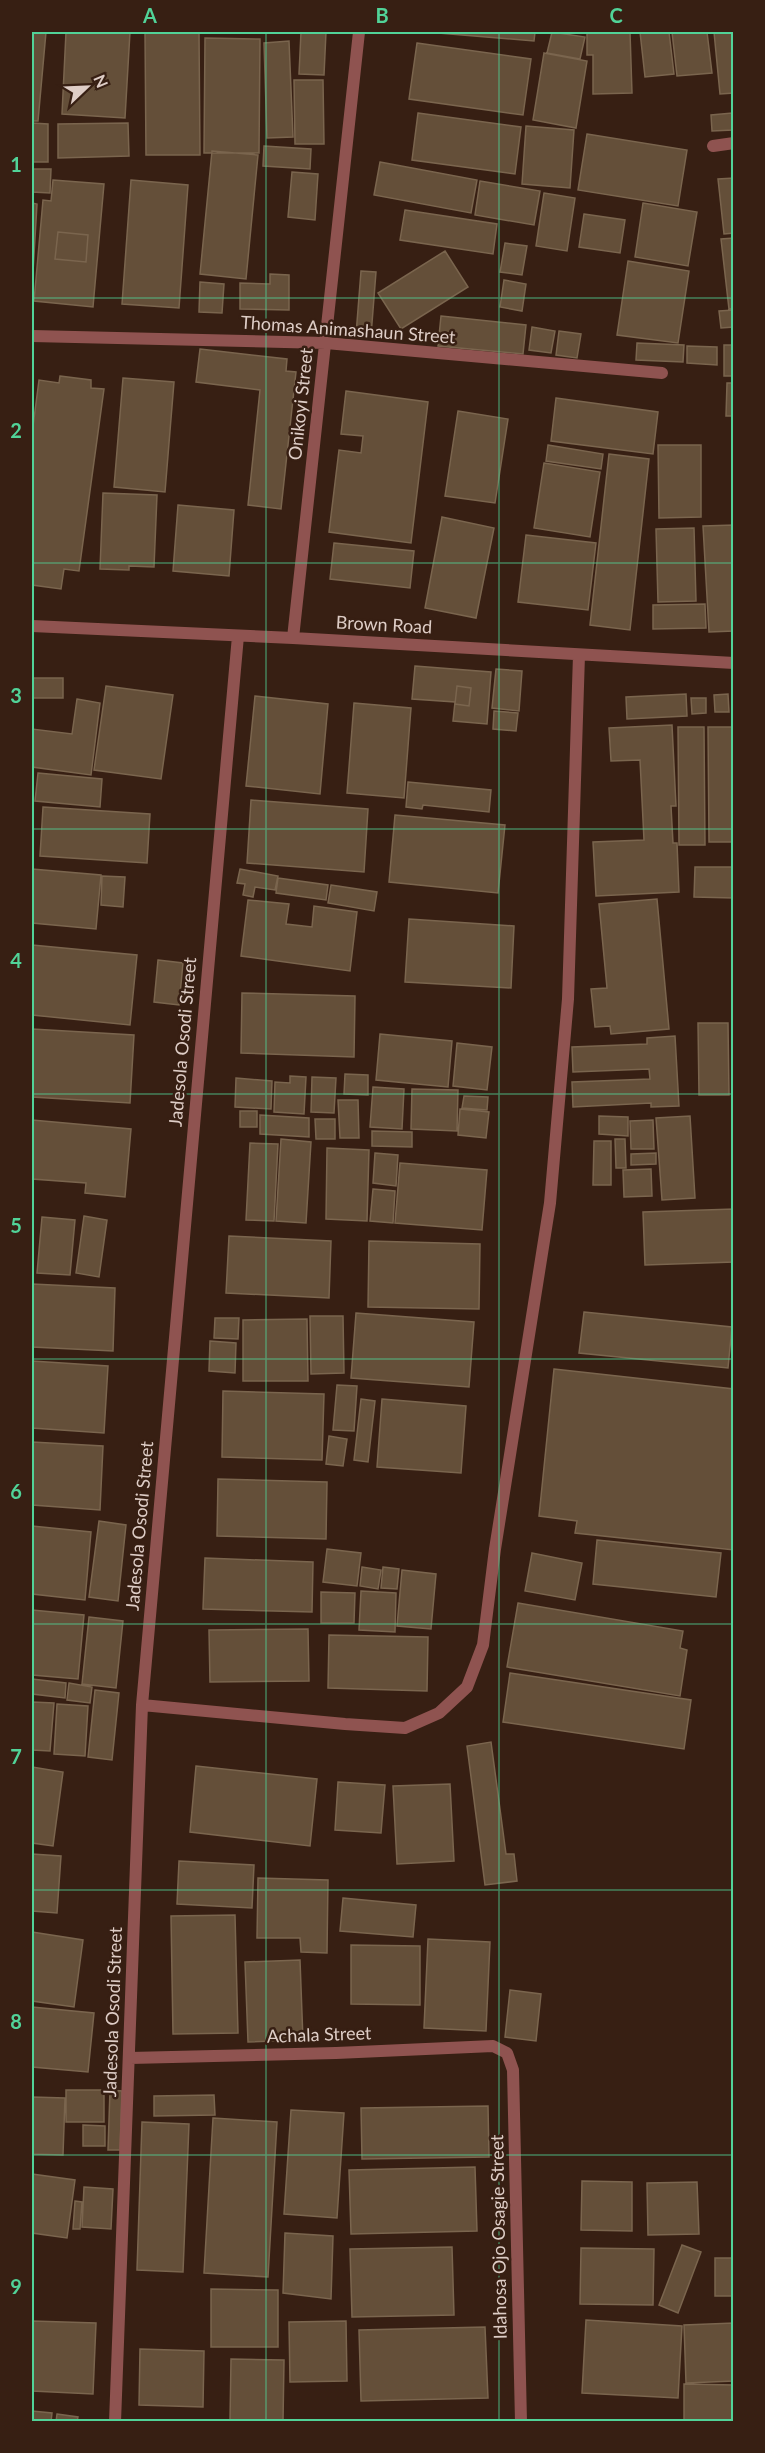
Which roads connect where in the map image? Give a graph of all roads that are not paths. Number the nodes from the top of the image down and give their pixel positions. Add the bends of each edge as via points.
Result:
1 (359, 32) edge
2 (734, 144) edge
3 (713, 146) dead end
4 (32, 336) edge
5 (326, 343) junction
6 (662, 373) dead end
7 (32, 626) edge
8 (238, 636) junction
9 (293, 638) junction
10 (579, 655) junction
11 (734, 663) edge
12 (142, 1705) junction
13 (507, 2053) joint
14 (130, 2058) junction
15 (115, 2421) edge
16 (521, 2421) edge

1 - 5 street, Onikoyi Street
2 - 3 street
4 - 5 street, Thomas Animashaun Street
5 - 6 street, Thomas Animashaun Street
5 - 9 street, Onikoyi Street
7 - 8 street, Brown Road
8 - 9 street, Brown Road
8 - 12 street, Jadesola Osodi Street
9 - 10 street, Brown Road
10 - 11 street, Brown Road
10 - 12 street via 568,999 550,1203 483,1645 467,1687 440,1713 405,1728
12 - 14 street, Jadesola Osodi Street
13 - 14 street, Achala Street via 493,2046
13 - 16 street, Idahosa Ojo Osagie Street via 513,2070
14 - 15 street, Jadesola Osodi Street

